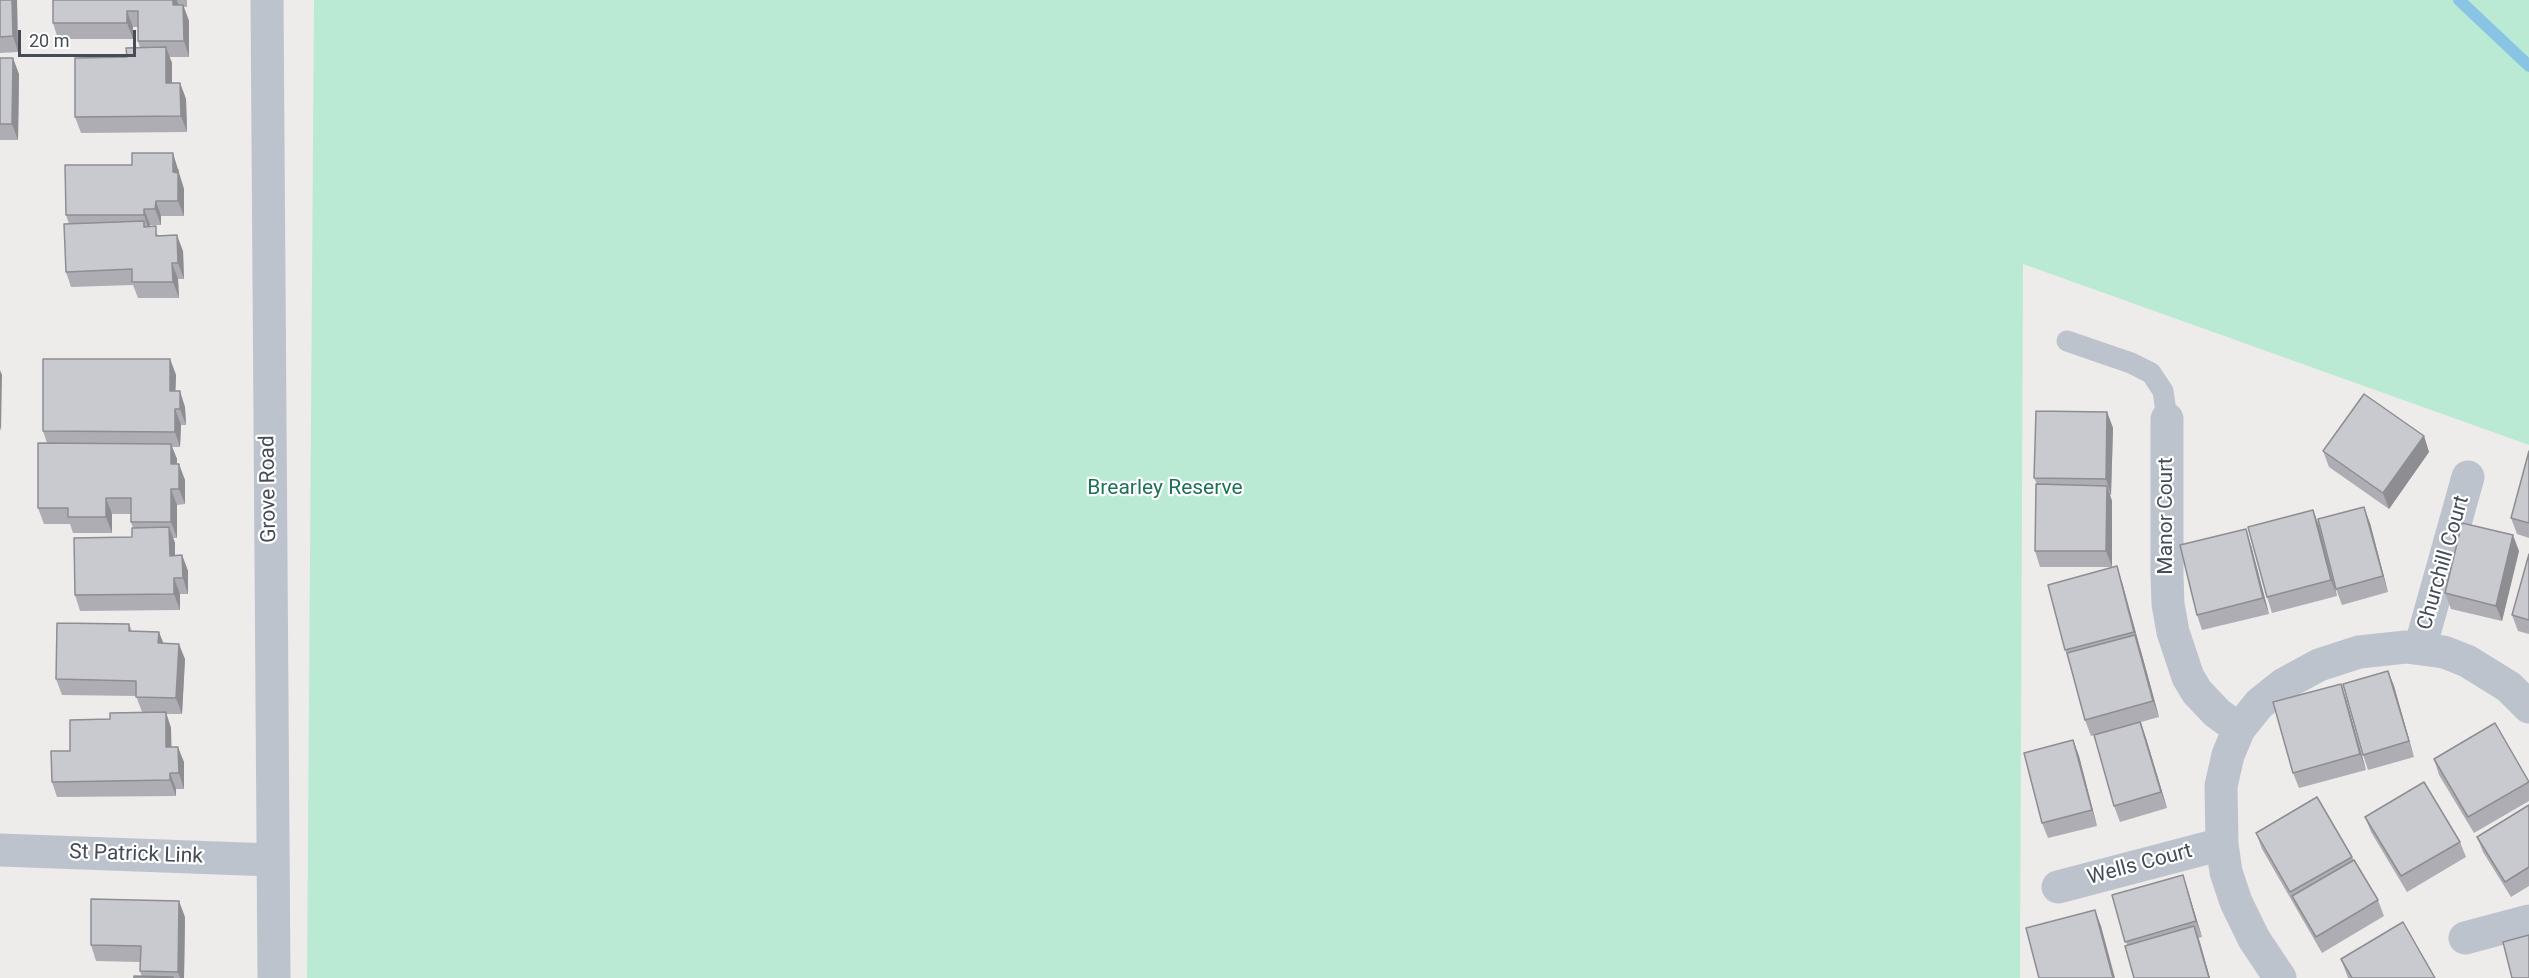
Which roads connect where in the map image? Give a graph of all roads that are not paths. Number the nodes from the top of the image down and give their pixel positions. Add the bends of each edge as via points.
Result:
1 (267, 0) edge
2 (2067, 341) dead end
3 (2167, 419) joint
4 (2468, 477) dead end
5 (2420, 648) junction
6 (2529, 707) edge
7 (2239, 729) junction
8 (2222, 844) junction
9 (0, 850) edge
10 (272, 860) junction
11 (2058, 887) dead end
12 (2529, 921) edge
13 (2465, 938) dead end
14 (274, 978) edge
15 (2280, 978) edge

1 - 10 street, Grove Road
2 - 3 lane, Manor Court via 2151,373 2163,391
3 - 7 street, Manor Court via 2166,574 2173,632 2197,692
4 - 5 street, Churchill Court
5 - 6 street via 2467,661 2509,687
5 - 7 street via 2375,649 2319,665 2271,693
7 - 8 street via 2228,755 2222,786
8 - 11 street, Wells Court
8 - 15 street via 2236,902
9 - 10 street, St Patrick Link
10 - 14 street, Grove Road
12 - 13 street

